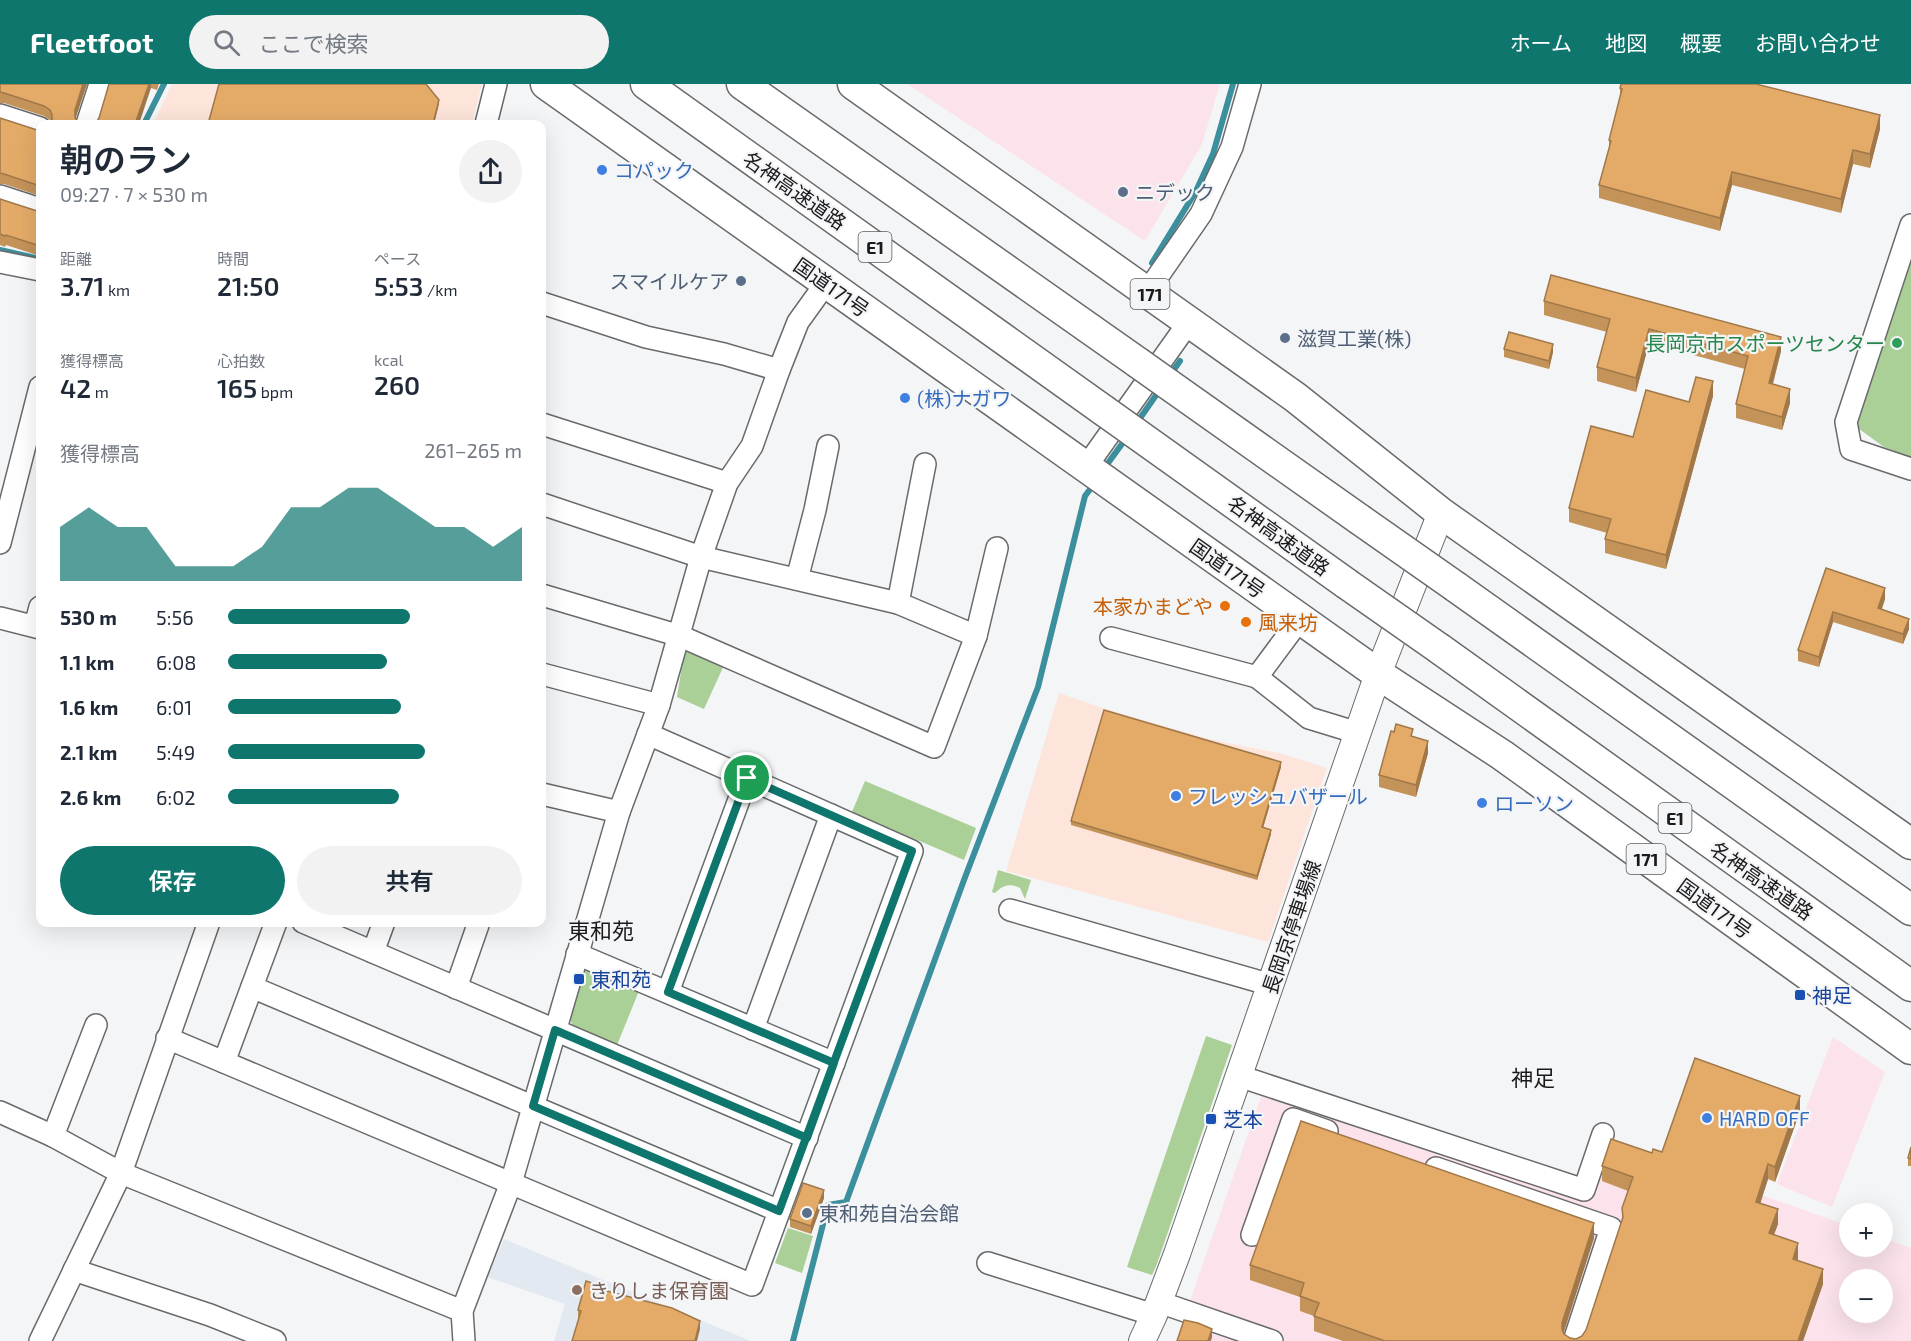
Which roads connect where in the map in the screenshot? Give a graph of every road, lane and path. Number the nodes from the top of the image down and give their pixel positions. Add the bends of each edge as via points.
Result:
1 (100, 84) edge
2 (496, 84) edge
3 (546, 84) edge
4 (646, 84) edge
5 (742, 84) edge
6 (853, 84) edge
7 (1250, 84) edge
8 (0, 115) edge
9 (88, 120) edge
10 (487, 120) edge
11 (36, 127) edge
12 (0, 196) edge
13 (36, 208) edge
14 (1911, 225) edge
15 (0, 262) edge
16 (36, 269) edge
17 (826, 283) junction
18 (1147, 292) junction
19 (546, 304) edge
20 (1189, 322) junction
21 (778, 370) junction
22 (36, 403) edge
23 (546, 425) edge
24 (828, 446) dead end
25 (925, 464) dead end
26 (1911, 469) edge
27 (1095, 473) junction
28 (727, 483) junction
29 (546, 505) edge
30 (1441, 513) junction
31 (0, 543) edge
32 (997, 548) dead end
33 (701, 557) junction
34 (798, 579) junction
35 (546, 596) edge
36 (898, 603) junction
37 (1300, 618) junction
38 (1, 620) edge
39 (36, 620) edge
40 (680, 636) junction
41 (976, 636) junction
42 (1111, 638) dead end
43 (1378, 674) junction
44 (546, 675) edge
45 (1257, 677) junction
46 (659, 705) junction
47 (1358, 733) junction
48 (648, 734) junction
49 (747, 778) junction
50 (546, 796) edge
51 (619, 812) junction
52 (831, 815) junction
53 (1911, 844) edge
54 (1010, 910) dead end
55 (1911, 910) edge
56 (207, 927) edge
57 (274, 927) edge
58 (315, 927) edge
59 (382, 927) edge
60 (477, 927) edge
61 (373, 952) junction
62 (578, 954) junction
63 (1271, 985) junction
64 (1911, 986) edge
65 (252, 987) junction
66 (456, 988) junction
67 (668, 992) junction
68 (96, 1025) dead end
69 (753, 1029) junction
70 (555, 1030) junction
71 (167, 1038) junction
72 (1911, 1050) edge
73 (224, 1062) junction
74 (834, 1063) junction
75 (1239, 1076) junction
76 (533, 1106) junction
77 (0, 1112) edge
78 (1603, 1134) dead end
79 (53, 1136) junction
80 (807, 1138) junction
81 (1350, 1138) edge
82 (1418, 1162) edge
83 (121, 1173) junction
84 (511, 1184) junction
85 (779, 1211) junction
86 (1252, 1235) dead end
87 (988, 1263) dead end
88 (74, 1270) junction
89 (1156, 1309) junction
90 (462, 1311) junction
91 (40, 1341) edge
92 (275, 1341) edge
93 (464, 1341) edge
94 (1142, 1341) edge
95 (1272, 1341) edge
96 (1574, 1341) edge

1 - 9 street
2 - 10 street
3 - 17 highway, 国道171号 / 171
4 - 64 highway, 名神高速道路 / E1, bridge
5 - 55 highway, bridge
6 - 18 highway, 171
7 - 18 street via 1232,147 1201,214
8 - 11 street
12 - 13 street
14 - 26 street via 1846,422 1851,449
15 - 16 street
17 - 21 street via 798,322
17 - 27 highway, 国道171号 / 171
18 - 20 highway, 171
19 - 21 street via 646,337
20 - 27 street
20 - 30 highway, 171 via 1295,398
21 - 28 street via 752,446
22 - 31 street
23 - 28 street
24 - 34 street
25 - 36 street
27 - 37 highway, 国道171号 / 171
28 - 33 street
29 - 33 street
30 - 43 main road, 長岡京停車場線
30 - 53 highway, 171
32 - 41 street
33 - 34 street
33 - 40 street
34 - 36 street
35 - 40 street
36 - 41 street
37 - 43 highway, 国道171号 / 171
37 - 45 street
38 - 39 street
40 - 41 street via 934,747
40 - 46 street
42 - 45 street
43 - 47 main road, 長岡京停車場線
43 - 72 highway, 国道171号 / 171 via 1502,755
44 - 46 street
45 - 47 street via 1309,718
46 - 48 street
47 - 63 main road, 長岡京停車場線
48 - 49 street
48 - 51 street
49 - 52 street
49 - 67 street
50 - 51 street
51 - 62 street
52 - 69 street
52 - 74 street via 912,851
54 - 63 street
56 - 71 street
57 - 65 street
58 - 61 street
59 - 61 street
60 - 66 street
61 - 66 street
62 - 67 street
62 - 70 street
63 - 75 main road, 長岡京停車場線
65 - 73 street
65 - 76 street
66 - 70 street
67 - 69 street
68 - 79 street
69 - 74 street
70 - 76 street
70 - 80 street
71 - 73 street
71 - 83 street
73 - 84 street
74 - 80 street
75 - 78 street via 1584,1190
75 - 89 main road, 長岡京停車場線
76 - 84 street
76 - 85 street
77 - 79 street
79 - 83 street
80 - 85 street
81 - 86 street via 1293,1119
82 - 96 street via 1611,1228
83 - 88 street
83 - 90 street
84 - 85 street via 752,1285
84 - 90 street
87 - 89 street
88 - 91 street
88 - 92 street
89 - 94 main road, 長岡京停車場線
89 - 95 street
90 - 93 street

